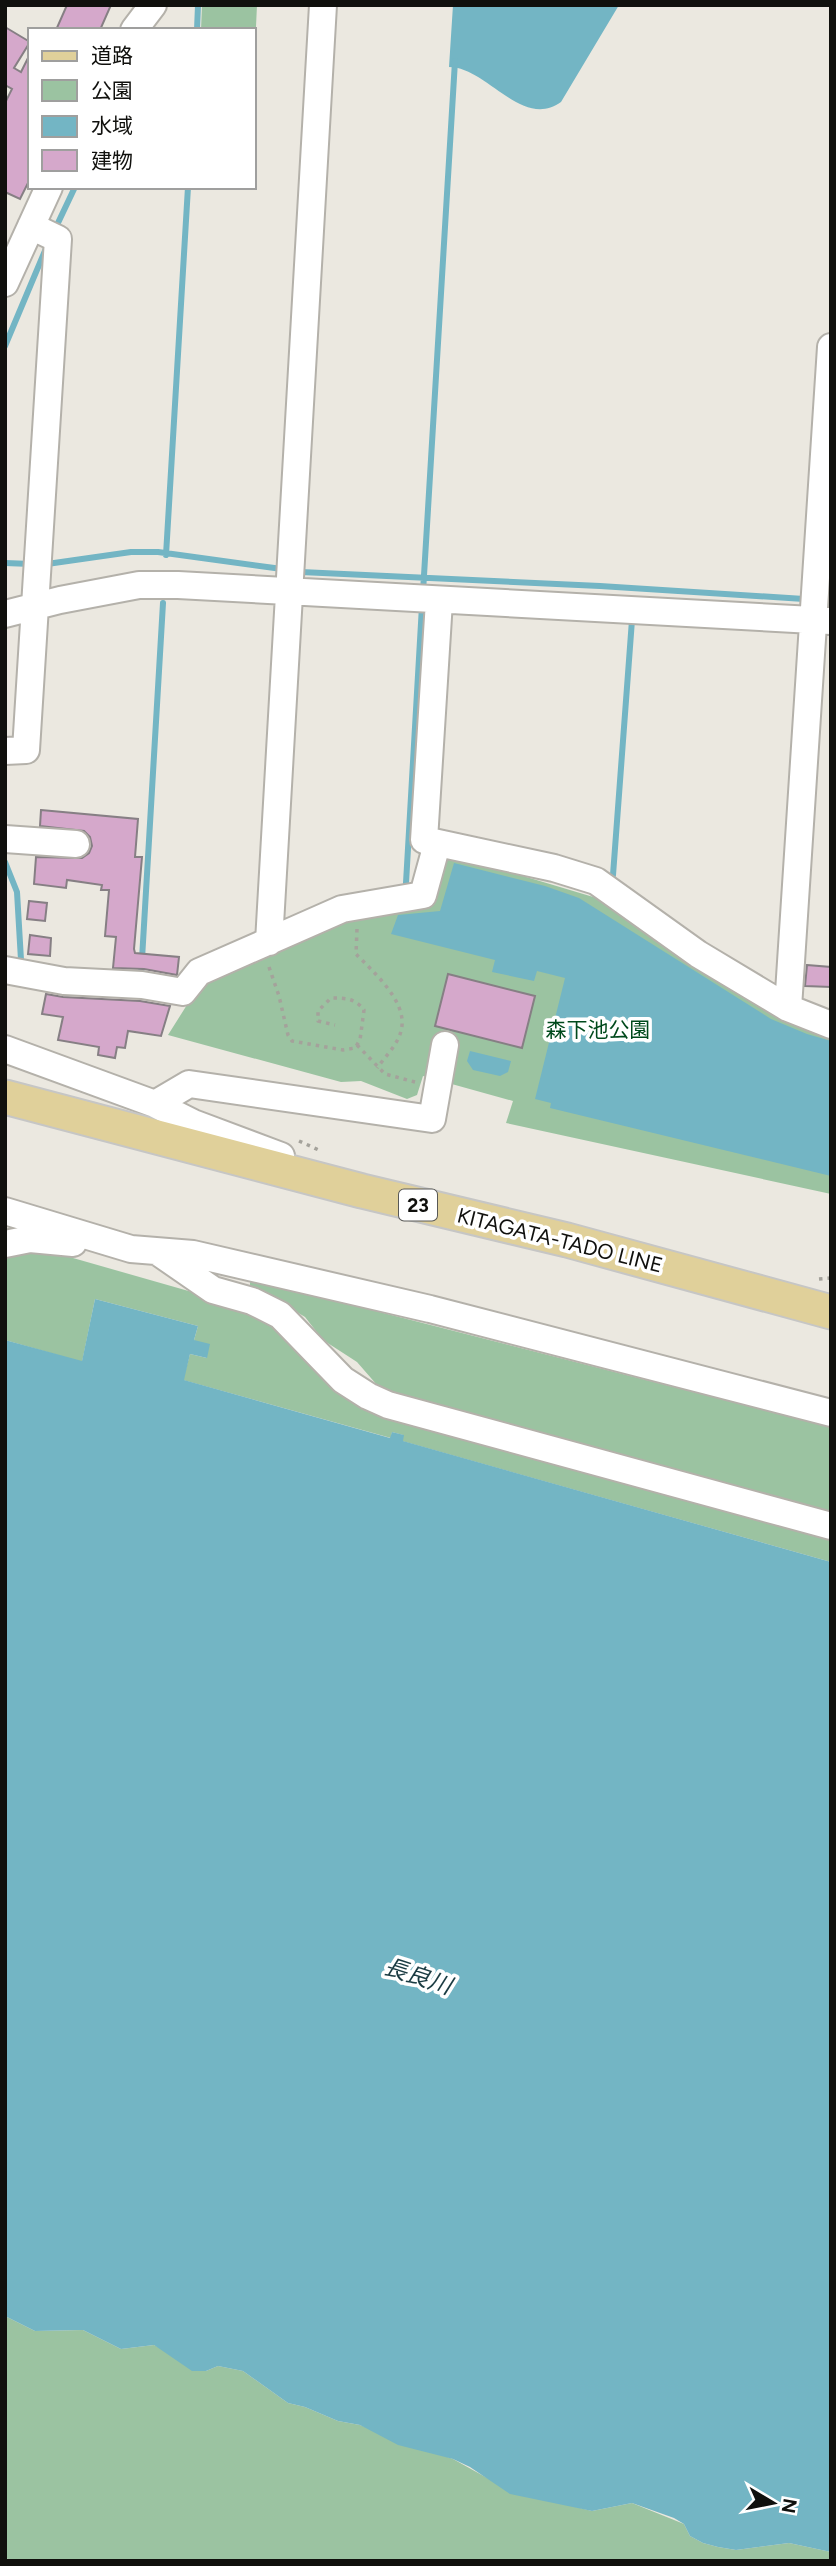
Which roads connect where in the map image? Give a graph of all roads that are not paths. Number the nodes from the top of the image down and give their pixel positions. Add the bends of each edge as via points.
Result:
1 (153, 5) edge
2 (323, 5) edge
3 (136, 28) edge
4 (48, 189) edge
5 (31, 226) junction
6 (5, 283) edge
7 (831, 347) edge
8 (289, 590) junction
9 (430, 600) junction
10 (36, 606) junction
11 (5, 614) edge
12 (822, 621) edge
13 (5, 751) edge
14 (5, 839) edge
15 (76, 844) dead end
16 (437, 844) junction
17 (265, 944) junction
18 (5, 970) edge
19 (788, 1008) junction
20 (831, 1025) edge
21 (445, 1045) dead end
22 (5, 1049) edge
23 (5, 1097) edge
24 (155, 1104) junction
25 (362, 1191) junction
26 (5, 1211) edge
27 (5, 1244) edge
28 (131, 1249) junction
29 (158, 1252) junction
30 (823, 1307) edge
31 (831, 1413) edge
32 (831, 1526) edge

1 - 3 street
2 - 8 street
4 - 5 street
5 - 6 street
5 - 10 street via 58,239
7 - 12 street
8 - 9 street
8 - 10 street via 139,585
8 - 17 street
9 - 12 street
9 - 16 street via 425,840
10 - 11 street
10 - 13 street via 26,750
12 - 19 street
14 - 15 street
16 - 17 street via 423,895 342,909
16 - 19 street via 596,881 698,954
17 - 18 street via 199,972 183,992 64,981
19 - 20 street
21 - 24 street via 432,1119 189,1084
22 - 24 street
23 - 25 main road, KITAGATA-TADO LINE / 23
24 - 25 street
25 - 30 main road, KITAGATA-TADO LINE / 23
26 - 28 street
27 - 28 street via 30,1239
28 - 29 street
29 - 31 street via 193,1254 430,1309
29 - 32 street via 214,1290 280,1315 343,1380 388,1405

